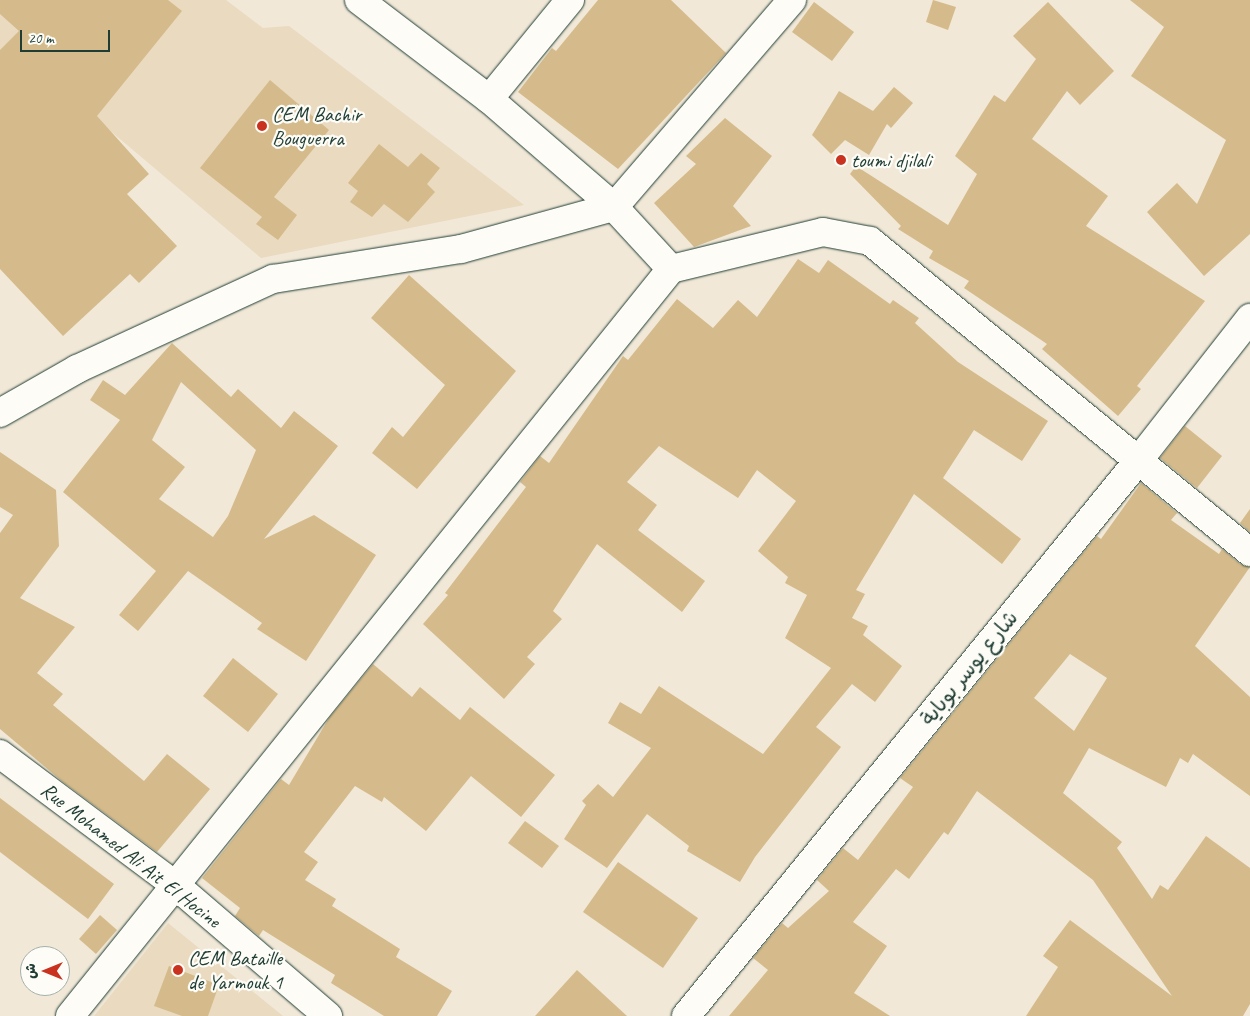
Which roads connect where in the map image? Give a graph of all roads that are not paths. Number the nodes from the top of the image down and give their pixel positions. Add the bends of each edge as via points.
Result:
1 (359, 0) edge
2 (570, 0) edge
3 (792, 0) edge
4 (489, 100) junction
5 (614, 207) junction
6 (671, 269) junction
7 (1250, 318) edge
8 (1, 410) edge
9 (1138, 461) junction
10 (1250, 552) edge
11 (0, 754) edge
12 (174, 884) junction
13 (70, 1016) edge
14 (328, 1016) edge
15 (686, 1016) edge

1 - 4 street
2 - 4 street
3 - 5 street
4 - 5 street
5 - 6 street
5 - 8 street via 461,248 273,280 77,369
6 - 9 street via 823,232 870,241
6 - 12 street
7 - 9 street, شارع يوسر بوباية
9 - 10 street
9 - 15 street, شارع يوسر بوباية
11 - 12 street, Rue Mohamed Ali Ait El Hocine
12 - 13 street
12 - 14 street, Rue Mohamed Ali Ait El Hocine

